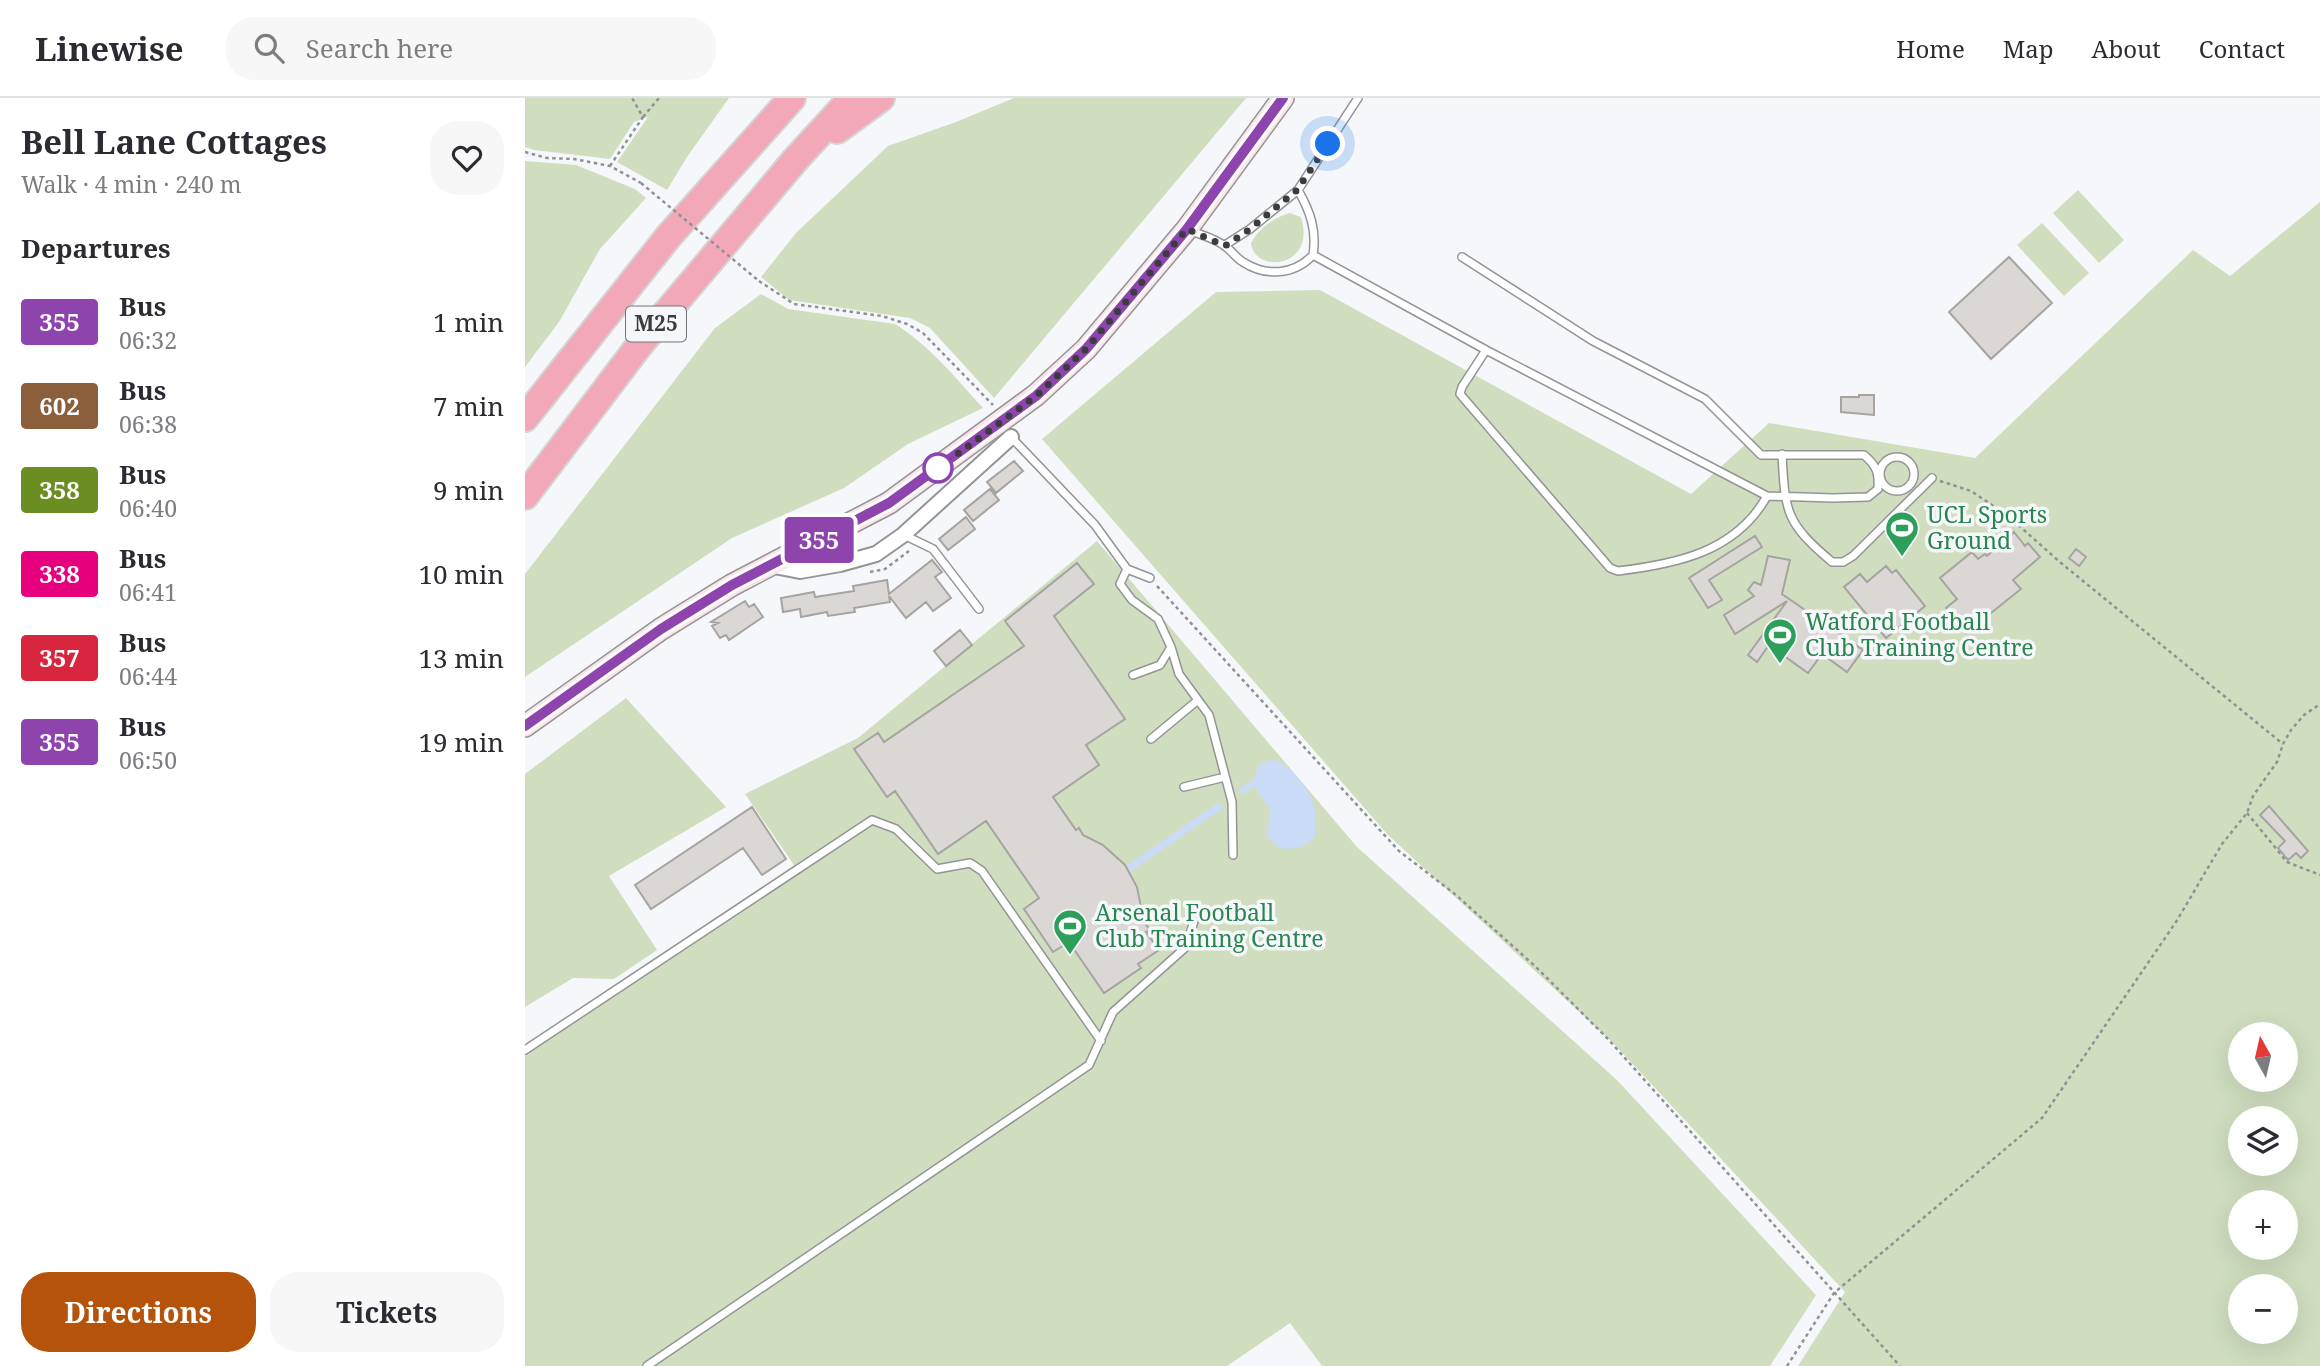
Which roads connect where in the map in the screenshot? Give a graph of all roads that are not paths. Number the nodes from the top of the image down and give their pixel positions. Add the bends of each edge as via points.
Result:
1 (792, 98) edge
2 (852, 98) edge
3 (881, 98) edge
4 (1283, 98) edge
5 (1358, 98) edge
6 (796, 159) junction
7 (1297, 190) junction
8 (1187, 229) junction
9 (1225, 246) junction
10 (1313, 255) junction
11 (1462, 257) dead end
12 (1486, 350) junction
13 (525, 418) edge
14 (1001, 422) junction
15 (1782, 454) junction
16 (1879, 474) junction
17 (1932, 478) road end
18 (525, 496) edge
19 (1767, 496) junction
20 (1784, 498) junction
21 (903, 535) junction
22 (769, 565) junction
23 (1126, 569) junction
24 (1150, 578) road end
25 (979, 608) dead end
26 (1171, 648) junction
27 (1133, 675) dead end
28 (1198, 700) junction
29 (525, 726) edge
30 (1151, 739) dead end
31 (1225, 777) junction
32 (1184, 787) dead end
33 (1233, 855) dead end
34 (1194, 921) dead end
35 (1101, 1041) junction
36 (525, 1050) edge
37 (647, 1366) edge

1 - 13 highway, M25 via 668,237
2 - 6 highway, M25
3 - 6 highway, M25
4 - 8 main road
5 - 7 lane
6 - 18 highway, M25 via 641,343
7 - 9 lane
7 - 10 lane via 1310,211 1316,239
8 - 9 lane
8 - 14 main road via 1086,349
9 - 10 lane via 1240,260 1268,272 1295,268
10 - 12 lane
11 - 15 lane via 1593,341 1705,399 1762,455
12 - 19 lane
12 - 19 lane via 1460,394 1610,568 1618,572 1676,563 1711,549 1757,514
14 - 21 street
14 - 22 main road via 889,503
14 - 23 lane via 1095,525
15 - 16 lane via 1864,455
15 - 20 lane
16 - 16 lane via 1887,460 1898,457 1912,465 1914,476 1909,487 1893,491 1883,485
16 - 20 lane via 1878,489 1868,497
17 - 20 lane via 1843,562 1832,562 1794,526
19 - 20 lane
21 - 22 street via 876,554 840,564 800,571
21 - 25 lane via 933,549
22 - 29 main road via 661,629
23 - 24 lane
23 - 26 lane via 1120,584 1158,620
26 - 27 lane via 1160,665
26 - 28 lane via 1179,674
28 - 30 lane
28 - 31 lane via 1209,715
31 - 32 lane
31 - 33 lane via 1232,802
34 - 35 lane via 1186,947 1114,1012
35 - 36 lane via 982,871 970,863 937,869 896,829 872,820
35 - 37 lane via 1089,1065

